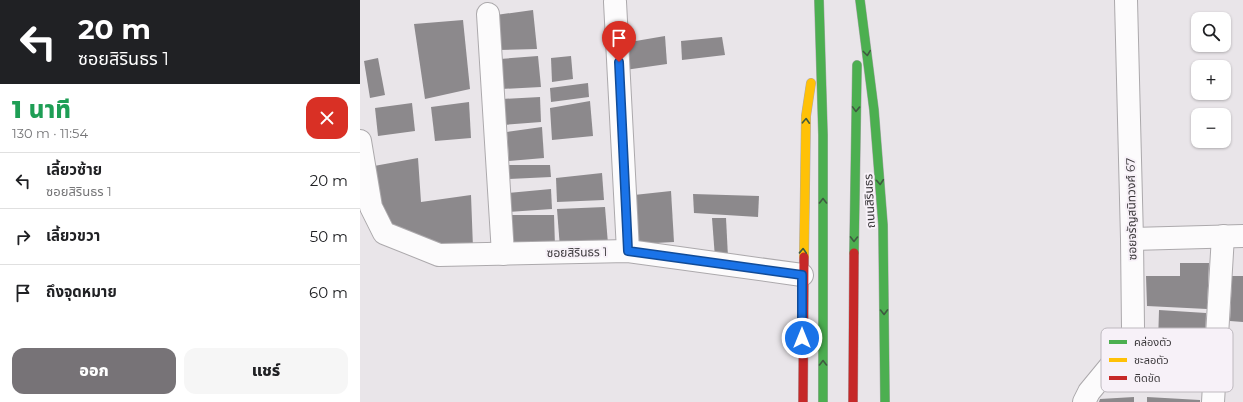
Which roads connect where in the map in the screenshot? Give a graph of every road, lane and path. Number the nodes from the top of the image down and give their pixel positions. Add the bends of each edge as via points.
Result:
1 (819, 0) edge
2 (860, 0) edge
3 (1126, 0) edge
4 (615, 2) dead end
5 (488, 14) dead end
6 (819, 29) junction
7 (360, 141) edge
8 (366, 206) edge
9 (1233, 236) edge
10 (1132, 239) junction
11 (628, 251) junction
12 (503, 254) junction
13 (802, 275) junction
14 (1132, 328) edge
15 (1222, 328) edge
16 (1101, 377) edge
17 (1214, 392) edge
18 (803, 402) edge
19 (823, 402) edge
20 (853, 402) edge
21 (885, 402) edge
22 (1084, 402) edge
23 (1213, 402) edge

1 - 6 main road
2 -> 20 main road, ถนนสิรินธร
2 -> 21 main road, ถนนสิรินธร via 874,110 883,225
3 - 10 street, ซอยจรัญสนิทวงศ์ 67
4 - 11 street
5 - 12 street
13 -> 6 main road via 806,116
19 -> 6 main road via 823,135
7 - 8 street, ซอยสิรินธร 1
8 - 12 street, ซอยสิรินธร 1 via 384,233 438,255
9 - 10 street
9 - 15 street
10 - 14 street, ซอยจรัญสนิทวงศ์ 67
11 - 12 street, ซอยสิรินธร 1
11 - 13 street, ซอยสิรินธร 1
13 - 18 main road
16 - 22 street, ซอยจรัญสนิทวงศ์ 67
17 - 23 street

